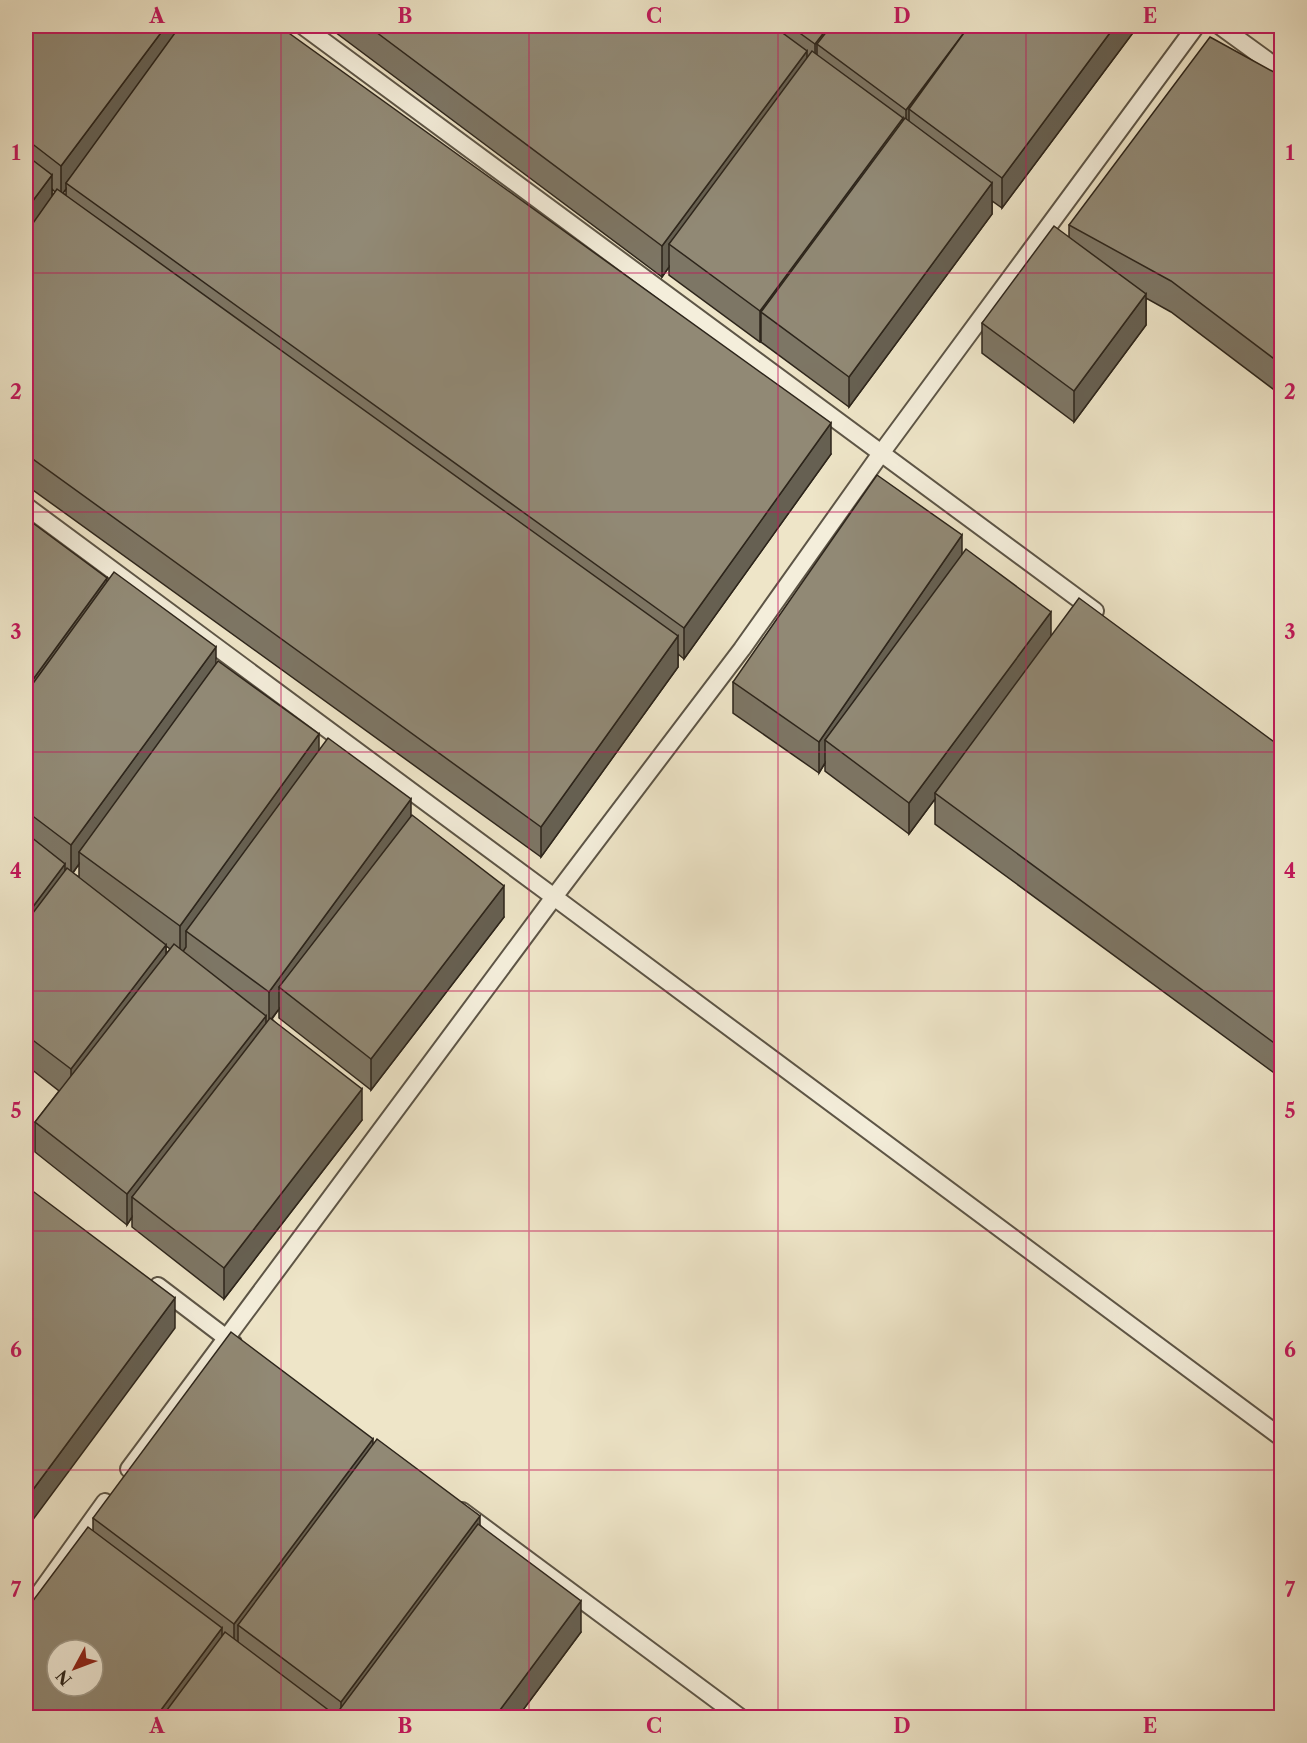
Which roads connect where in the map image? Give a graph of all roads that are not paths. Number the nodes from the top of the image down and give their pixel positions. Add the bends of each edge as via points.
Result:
1 (303, 26) edge
2 (1196, 26) edge
3 (1220, 26) edge
4 (1281, 71) edge
5 (882, 452) junction
6 (26, 506) edge
7 (1110, 622) edge
8 (554, 897) junction
9 (149, 1280) edge
10 (226, 1337) junction
11 (245, 1351) edge
12 (1281, 1438) edge
13 (445, 1499) edge
14 (26, 1612) edge
15 (741, 1718) edge

1 - 5 lane
2 - 5 lane
3 - 4 lane
5 - 7 lane
5 - 8 lane via 742,649
6 - 8 lane
8 - 10 lane
8 - 12 lane
9 - 10 lane
10 - 11 lane
10 - 14 lane
13 - 15 lane

